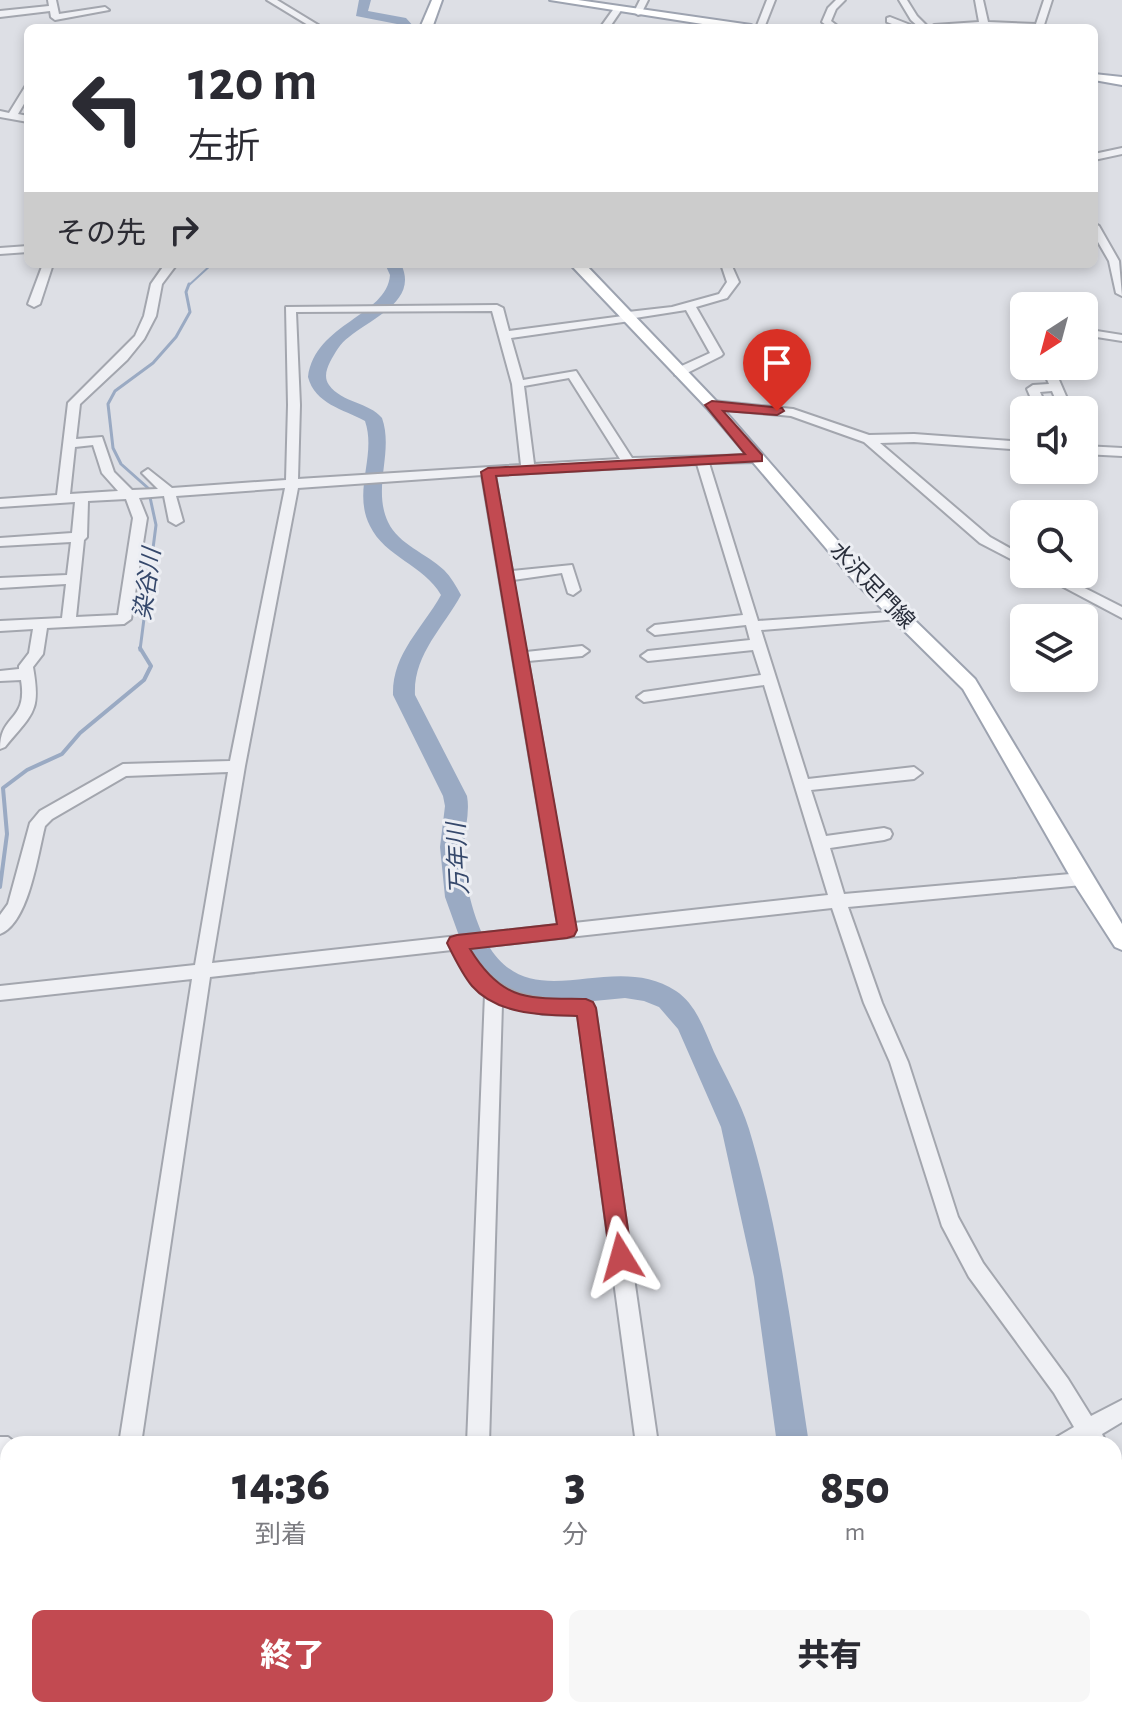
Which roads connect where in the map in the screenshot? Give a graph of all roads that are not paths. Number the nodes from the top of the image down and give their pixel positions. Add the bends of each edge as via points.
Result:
1 (271, 0) edge
2 (437, 0) edge
3 (555, 0) edge
4 (644, 0) edge
5 (771, 0) edge
6 (841, 0) edge
7 (903, 0) edge
8 (979, 0) edge
9 (1048, 0) edge
10 (52, 4) edge
11 (618, 9) junction
12 (105, 10) dead end
13 (638, 12) junction
14 (0, 14) edge
15 (890, 20) dead end
16 (312, 24) edge
17 (428, 24) edge
18 (607, 24) edge
19 (696, 24) edge
20 (762, 24) edge
21 (829, 24) edge
22 (900, 24) edge
23 (921, 24) edge
24 (984, 24) edge
25 (1040, 24) edge
26 (1098, 78) edge
27 (1122, 81) edge
28 (24, 96) edge
29 (0, 114) edge
30 (13, 115) junction
31 (24, 118) edge
32 (1122, 151) edge
33 (1098, 156) edge
34 (1098, 233) edge
35 (24, 249) edge
36 (0, 251) edge
37 (47, 268) edge
38 (168, 268) edge
39 (581, 268) edge
40 (728, 268) edge
41 (1122, 293) edge
42 (34, 304) dead end
43 (690, 306) junction
44 (629, 317) junction
45 (1098, 334) edge
46 (506, 335) junction
47 (1122, 338) edge
48 (679, 372) junction
49 (1053, 380) edge
50 (518, 384) junction
51 (1056, 387) junction
52 (1036, 396) edge
53 (1060, 396) edge
54 (712, 405) junction
55 (868, 439) junction
56 (69, 444) junction
57 (1010, 445) edge
58 (1098, 451) edge
59 (1122, 452) edge
60 (757, 458) junction
61 (702, 461) junction
62 (628, 462) junction
63 (528, 469) junction
64 (488, 472) junction
65 (148, 473) dead end
66 (292, 484) junction
67 (164, 493) junction
68 (137, 495) junction
69 (82, 497) junction
70 (63, 499) junction
71 (0, 503) edge
72 (176, 521) dead end
73 (80, 537) junction
74 (0, 542) edge
75 (1010, 554) edge
76 (508, 576) junction
77 (75, 579) junction
78 (0, 583) edge
79 (1073, 588) edge
80 (573, 590) dead end
81 (1122, 613) edge
82 (899, 614) junction
83 (69, 622) junction
84 (41, 623) junction
85 (753, 623) junction
86 (0, 626) edge
87 (655, 630) dead end
88 (759, 644) junction
89 (582, 651) dead end
90 (648, 656) dead end
91 (522, 657) junction
92 (26, 674) junction
93 (0, 676) edge
94 (770, 679) junction
95 (644, 697) dead end
96 (0, 743) edge
97 (237, 766) junction
98 (914, 773) dead end
99 (803, 785) junction
100 (884, 834) dead end
101 (821, 843) junction
102 (1082, 879) junction
103 (838, 901) junction
104 (0, 927) edge
105 (567, 930) junction
106 (1122, 941) edge
107 (457, 943) junction
108 (202, 971) junction
109 (494, 992) junction
110 (0, 993) edge
111 (1122, 1410) edge
112 (131, 1436) edge
113 (478, 1436) edge
114 (646, 1436) edge
115 (1090, 1436) edge
116 (1092, 1436) edge

1 - 16 street
2 - 17 main road
3 - 11 main road
4 - 13 street
5 - 20 street
6 - 21 street via 832,8
7 - 23 street
8 - 24 street
9 - 25 street
10 - 12 street via 55,17
10 - 14 street
11 - 13 main road
11 - 18 street
13 - 19 main road
15 - 22 street
26 - 27 main road
28 - 30 street
29 - 30 street
30 - 31 street
32 - 33 street
34 - 41 street via 1114,261
35 - 36 street
37 - 42 street
38 - 56 street via 155,281 141,335 74,403
39 - 44 main road, 水沢足門線
40 - 43 street via 733,282 723,296
43 - 44 street
43 - 48 street via 717,354
44 - 46 street
44 - 48 main road, 水沢足門線
45 - 47 street
46 - 50 street
46 - 66 street via 497,308 290,309
48 - 54 main road, 水沢足門線
49 - 51 street
50 - 62 street via 572,374
50 - 63 street
51 - 52 street via 1033,389
51 - 53 street
54 - 55 street via 793,413
54 - 60 main road, 水沢足門線
55 - 57 street
55 - 75 street via 985,540
56 - 68 street via 98,440 105,467
56 - 70 street
58 - 59 street
60 - 61 street
60 - 82 main road, 水沢足門線 via 859,576
61 - 62 street
61 - 85 street
62 - 63 street
63 - 64 street
64 - 66 street
64 - 76 street
65 - 67 street
66 - 67 street
66 - 97 street
67 - 68 street
67 - 72 street
68 - 69 street
68 - 83 street via 140,518 124,619
69 - 70 street
69 - 73 street
70 - 71 street
73 - 74 street
73 - 77 street
76 - 80 street via 567,568
76 - 91 street
77 - 78 street
77 - 83 street
79 - 81 street
82 - 85 street
82 - 102 main road, 水沢足門線 via 969,684
83 - 84 street
84 - 86 street
84 - 92 street
85 - 87 street
85 - 88 street
88 - 90 street
88 - 94 street
89 - 91 street
91 - 105 street
92 - 93 street
92 - 96 street via 28,709
94 - 95 street
94 - 99 street
97 - 104 street via 123,770 46,815 38,823 16,907
97 - 108 street
98 - 99 street
99 - 101 street
100 - 101 street
101 - 103 street
102 - 103 street
102 - 106 main road, 水沢足門線
103 - 105 street
103 - 115 street via 960,1243
105 - 107 street
107 - 108 street
107 - 109 street via 479,981
108 - 110 street
108 - 112 street
109 - 113 street
109 - 114 street via 532,1007 586,1008
111 - 116 street

